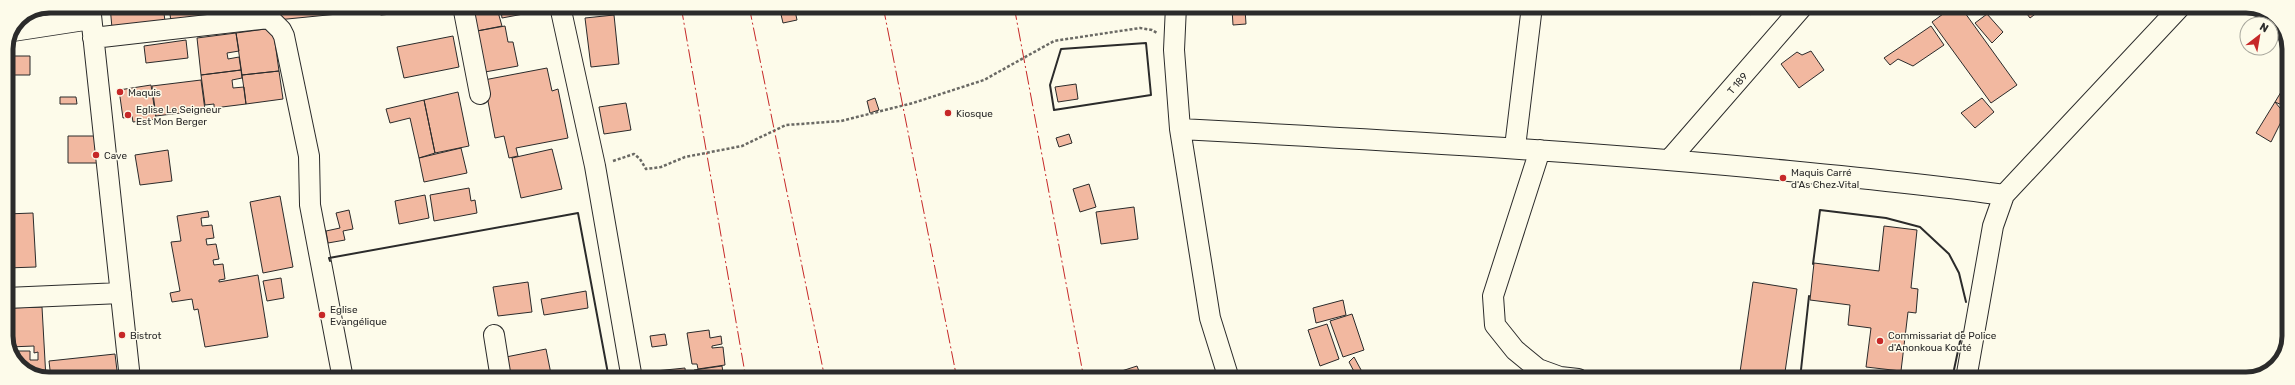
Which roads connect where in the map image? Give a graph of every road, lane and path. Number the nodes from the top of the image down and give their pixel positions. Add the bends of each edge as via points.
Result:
1 (249, 13) edge
2 (270, 13) edge
3 (464, 13) edge
4 (562, 13) edge
5 (1176, 13) edge
6 (1531, 13) edge
7 (1797, 13) edge
8 (2174, 13) edge
9 (91, 21) edge
10 (18, 30) edge
11 (1174, 50) junction
12 (480, 94) dead end
13 (1180, 129) junction
14 (1515, 147) junction
15 (1540, 150) junction
16 (1670, 160) junction
17 (595, 166) junction
18 (2004, 195) junction
19 (120, 293) junction
20 (13, 298) edge
21 (494, 335) dead end
22 (129, 372) edge
23 (342, 372) edge
24 (500, 372) edge
25 (631, 372) edge
26 (1227, 372) edge
27 (1546, 372) edge
28 (1967, 372) edge

1 - 9 street
2 - 23 street via 284,36 309,156 310,205
3 - 12 street
4 - 17 street
5 - 11 street
6 - 14 street
7 - 16 street, T 189
8 - 18 street
9 - 10 street
9 - 19 street
11 - 13 street
11 - 17 path via 1152,30 1140,28 1054,41 984,80 913,103 841,121 786,125 742,146 685,157 661,168 646,169 634,154
13 - 14 street
13 - 26 street via 1210,318
14 - 15 street
15 - 16 street
15 - 27 street via 1493,296 1495,325 1515,350 1538,369
16 - 18 street via 1942,186
17 - 25 street
18 - 28 street via 1993,226
19 - 20 street
19 - 22 street
21 - 24 street

